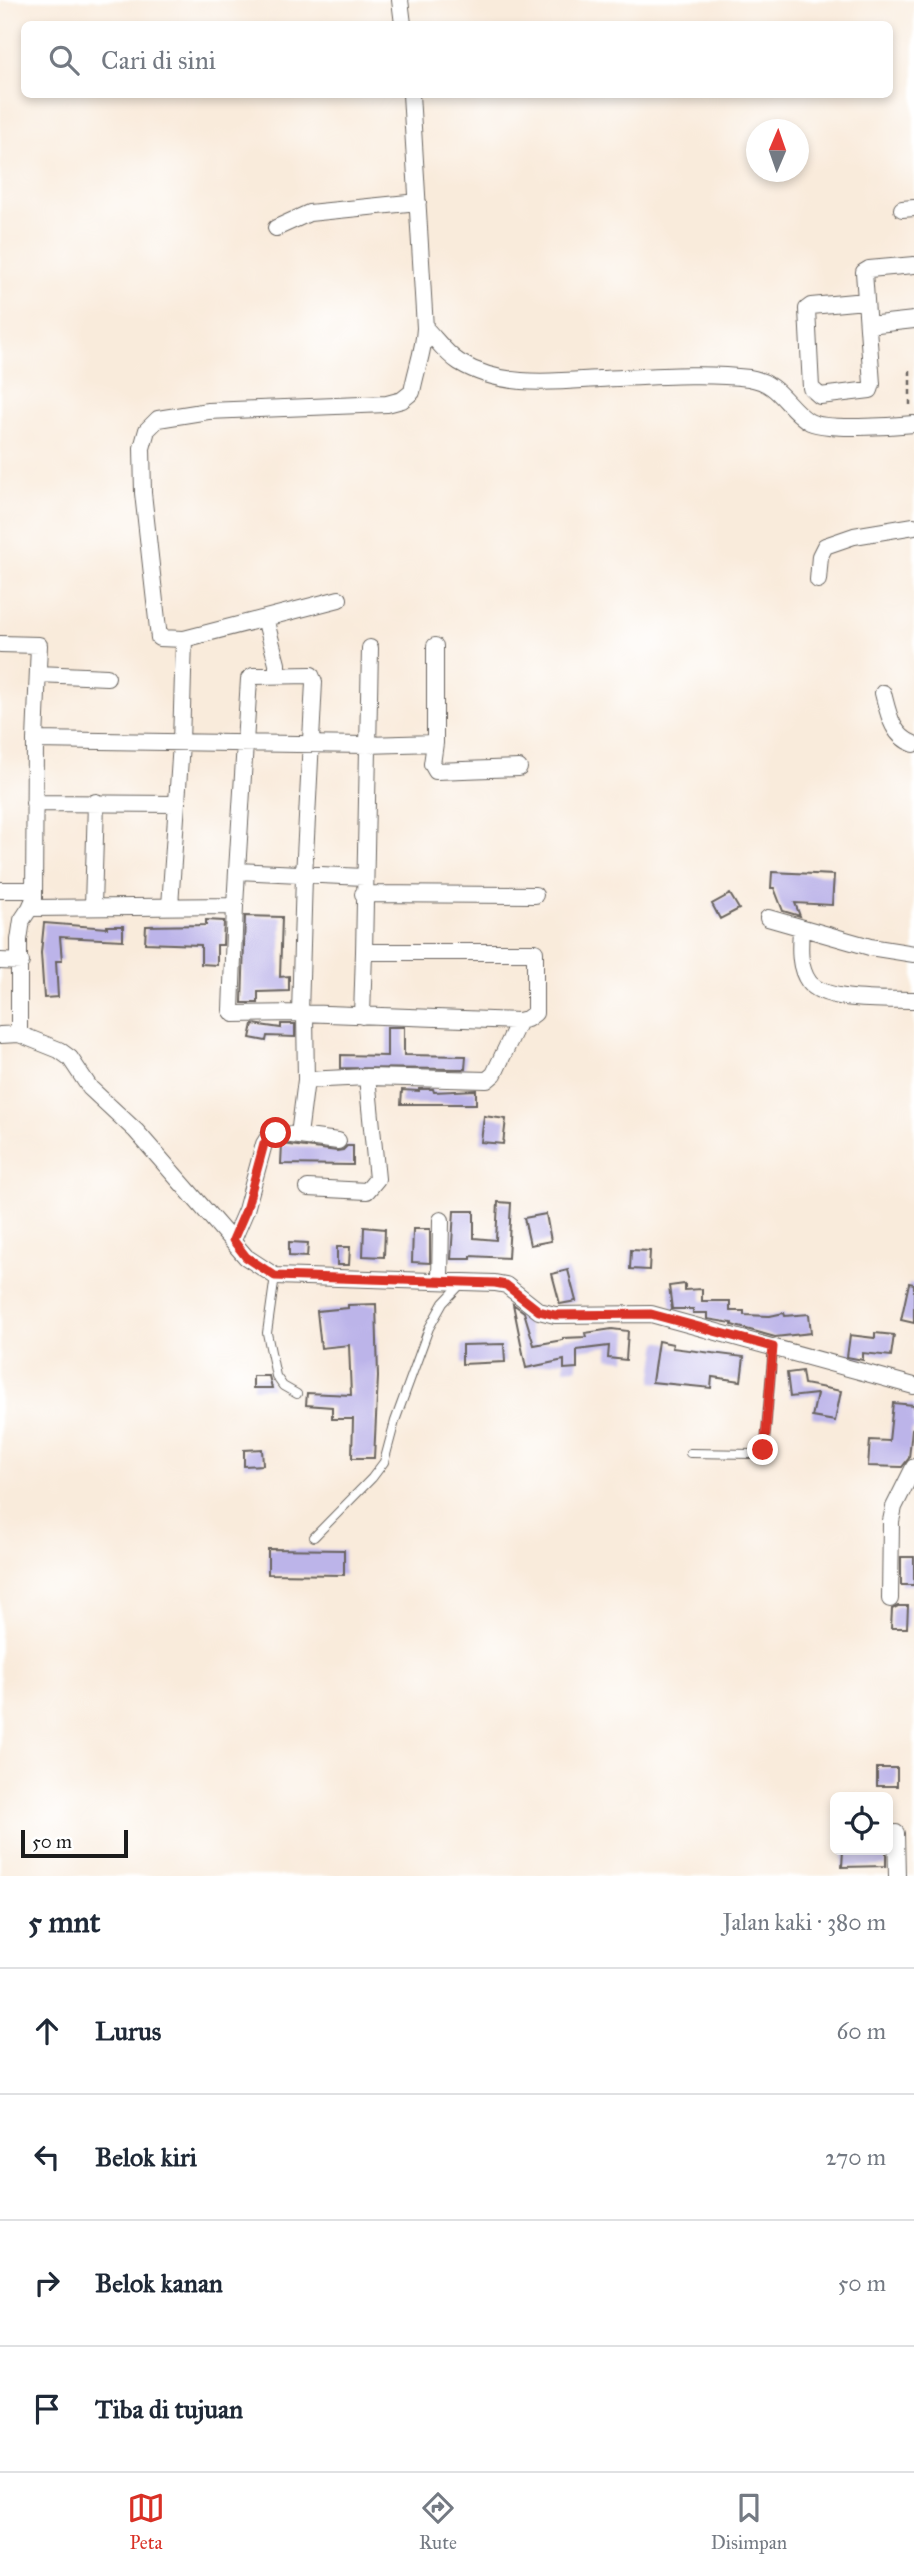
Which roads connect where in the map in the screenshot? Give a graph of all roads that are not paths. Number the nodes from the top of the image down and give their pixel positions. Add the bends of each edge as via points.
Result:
1 (400, 0) edge
2 (403, 21) edge
3 (411, 98) edge
4 (418, 202) junction
5 (276, 228) dead end
6 (914, 265) edge
7 (865, 301) junction
8 (914, 320) edge
9 (867, 325) junction
10 (425, 328) junction
11 (912, 424) edge
12 (914, 526) edge
13 (818, 580) dead end
14 (339, 599) dead end
15 (265, 618) junction
16 (184, 639) junction
17 (0, 644) edge
18 (435, 646) dead end
19 (370, 648) dead end
20 (38, 674) junction
21 (277, 676) junction
22 (107, 677) dead end
23 (883, 693) dead end
24 (35, 740) junction
25 (181, 743) junction
26 (245, 743) junction
27 (311, 743) junction
28 (435, 743) junction
29 (368, 744) junction
30 (914, 744) edge
31 (519, 768) dead end
32 (96, 802) junction
33 (34, 803) junction
34 (177, 804) junction
35 (237, 871) junction
36 (304, 876) junction
37 (364, 885) junction
38 (0, 890) edge
39 (34, 890) junction
40 (535, 895) dead end
41 (93, 906) junction
42 (170, 906) junction
43 (235, 906) junction
44 (30, 908) junction
45 (768, 918) dead end
46 (801, 929) junction
47 (364, 952) junction
48 (914, 954) edge
49 (0, 961) edge
50 (21, 962) junction
51 (914, 1000) edge
52 (302, 1014) junction
53 (362, 1016) junction
54 (519, 1021) junction
55 (19, 1034) junction
56 (0, 1035) edge
57 (367, 1077) junction
58 (306, 1080) junction
59 (299, 1135) junction
60 (338, 1141) dead end
61 (308, 1188) dead end
62 (441, 1220) dead end
63 (233, 1240) junction
64 (275, 1276) junction
65 (440, 1281) junction
66 (463, 1282) junction
67 (773, 1347) junction
68 (914, 1386) edge
69 (297, 1394) dead end
70 (690, 1453) dead end
71 (914, 1467) edge
72 (314, 1537) dead end
73 (890, 1599) dead end
74 (896, 1833) dead end
75 (897, 1876) edge

1 - 2 street
3 - 4 street
4 - 5 street via 309,213
4 - 10 street
6 - 7 street via 869,269 864,276
7 - 9 street
7 - 9 street via 807,309 814,393 870,390
8 - 9 street
10 - 11 street via 457,361 514,381 732,376 771,384 811,423 833,427
10 - 16 street via 412,392 402,400 353,407 208,411 158,419 147,430 142,447 143,493 159,638
12 - 13 street via 825,546
14 - 15 street
15 - 16 street
15 - 21 street
16 - 25 street
17 - 20 street via 39,645
18 - 28 street
19 - 29 street
20 - 22 street
20 - 24 street
21 - 26 street via 249,679
21 - 27 street via 313,678
23 - 30 street via 897,732
24 - 25 street
24 - 33 street
25 - 26 street
25 - 34 street
26 - 27 street
26 - 35 street
27 - 29 street
27 - 36 street
28 - 29 street
28 - 31 street via 432,764 436,771
29 - 37 street
32 - 33 street
32 - 34 street
32 - 41 street
33 - 39 street
34 - 42 street
35 - 36 street
35 - 43 street
36 - 37 street
36 - 52 street
37 - 40 street
37 - 47 street
38 - 39 street
39 - 44 street
41 - 42 street
41 - 44 street
42 - 43 street
43 - 52 street via 232,1012
44 - 50 street via 22,920
45 - 46 street
46 - 48 street
46 - 51 street via 800,961 808,981 820,991 855,998
47 - 53 street
47 - 54 street via 535,952 535,1013
49 - 50 street
50 - 55 street
52 - 53 street
52 - 58 street
53 - 54 street
54 - 57 street via 494,1074 486,1080
55 - 56 street
55 - 63 street via 71,1058 90,1088 136,1131
57 - 58 street
57 - 61 street via 377,1179 367,1191
58 - 59 street
59 - 60 street
59 - 63 street via 269,1136
62 - 65 street
63 - 64 street via 246,1257
64 - 65 street
64 - 69 lane via 267,1333 276,1376
65 - 66 street
66 - 67 street via 506,1285 528,1305 555,1315 651,1314
66 - 72 lane via 443,1303 429,1328 384,1462
67 - 68 street
67 - 70 lane via 763,1450 753,1454
71 - 73 street via 891,1521
74 - 75 street

